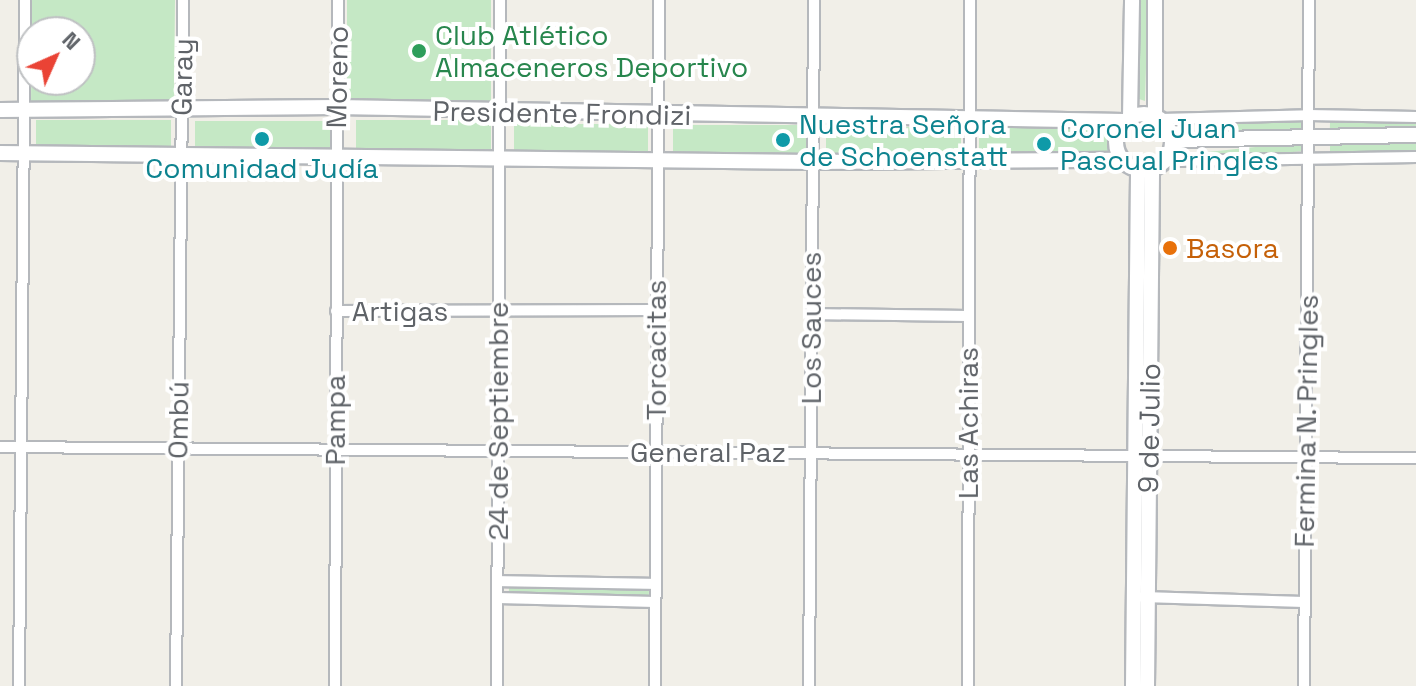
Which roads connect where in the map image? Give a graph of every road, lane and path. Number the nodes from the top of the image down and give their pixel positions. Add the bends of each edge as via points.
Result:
1 (25, 0) edge
2 (183, 0) edge
3 (338, 0) edge
4 (500, 0) edge
5 (659, 0) edge
6 (814, 0) edge
7 (970, 0) edge
8 (1132, 0) edge
9 (1155, 0) edge
10 (1309, 0) edge
11 (337, 107) junction
12 (0, 110) edge
13 (24, 110) junction
14 (182, 110) junction
15 (499, 113) junction
16 (658, 115) junction
17 (1309, 115) junction
18 (1416, 117) edge
19 (813, 118) junction
20 (1158, 118) junction
21 (1127, 119) junction
22 (969, 120) junction
23 (1309, 135) junction
24 (1416, 135) edge
25 (1173, 140) junction
26 (0, 153) edge
27 (23, 154) junction
28 (181, 154) junction
29 (336, 154) junction
30 (499, 157) junction
31 (1310, 157) junction
32 (1416, 157) edge
33 (657, 158) junction
34 (1121, 160) junction
35 (970, 161) junction
36 (1166, 161) junction
37 (813, 162) junction
38 (1145, 170) junction
39 (498, 310) junction
40 (656, 310) junction
41 (336, 311) junction
42 (811, 314) junction
43 (968, 316) junction
44 (0, 447) edge
45 (20, 447) junction
46 (178, 448) junction
47 (335, 449) junction
48 (498, 451) junction
49 (656, 452) junction
50 (810, 453) junction
51 (968, 455) junction
52 (1142, 456) junction
53 (1305, 457) junction
54 (1416, 458) edge
55 (498, 581) junction
56 (655, 584) junction
57 (1140, 597) junction
58 (498, 598) junction
59 (655, 602) junction
60 (1304, 602) junction
61 (19, 686) edge
62 (176, 686) edge
63 (335, 686) edge
64 (497, 686) edge
65 (655, 686) edge
66 (809, 686) edge
67 (968, 686) edge
68 (1133, 686) edge
69 (1147, 686) edge
70 (1304, 686) edge

1 - 13 street
2 - 14 street, Garay
3 - 11 street, Moreno
4 - 15 street, 24 de Septiembre
5 - 16 street, Torcacitas
6 - 19 street, Los Sauces
7 - 22 street, Las Achiras
8 - 21 main road
9 - 20 main road
10 - 17 street, Fermina N. Pringles
11 - 14 main road, Presidente Frondizi
11 - 15 main road, Presidente Frondizi
11 - 29 street, Moreno
12 - 13 main road, Presidente Frondizi
13 - 14 main road, Presidente Frondizi
13 - 27 street
14 - 28 street, Garay
15 - 16 main road, Presidente Frondizi
15 - 30 street, 24 de Septiembre
16 - 19 main road, Presidente Frondizi
16 - 33 street, Torcacitas
17 - 18 street
17 - 20 street
17 - 23 street, Fermina N. Pringles
19 - 22 main road, Presidente Frondizi
19 - 37 street, Los Sauces
20 - 21 main road
20 - 25 main road
21 - 22 main road, Presidente Frondizi
21 - 34 main road via 1115,144
22 - 35 street, Las Achiras
23 - 24 main road
23 - 25 main road
23 - 31 street, Fermina N. Pringles
25 - 36 main road
26 - 27 main road, Presidente Frondizi
27 - 28 main road, Presidente Frondizi
27 - 45 street
28 - 29 main road, Presidente Frondizi
28 - 46 street, Ombú
29 - 30 main road, Presidente Frondizi
29 - 41 street, Pampa
30 - 33 main road, Presidente Frondizi
30 - 39 street, 24 de Septiembre
31 - 32 street
31 - 36 street
31 - 53 street, Fermina N. Pringles
33 - 37 main road, Presidente Frondizi
33 - 40 street, Torcacitas
34 - 35 main road, Presidente Frondizi
34 - 38 main road
35 - 37 main road, Presidente Frondizi
35 - 43 street, Las Achiras
36 - 38 main road
37 - 42 street, Los Sauces
38 - 52 main road, 9 de Julio
39 - 40 street, Artigas
39 - 41 street, Artigas
39 - 48 street, 24 de Septiembre
40 - 49 street, Torcacitas
41 - 47 street, Pampa
42 - 43 street
42 - 50 street, Los Sauces
43 - 51 street, Las Achiras
44 - 45 street, General Paz
45 - 46 street, General Paz
45 - 61 street
46 - 47 street, General Paz
46 - 62 street, Ombú
47 - 48 street, General Paz
47 - 63 street, Pampa
48 - 49 street, General Paz
48 - 55 street, 24 de Septiembre
49 - 50 street, General Paz
49 - 56 street, Torcacitas
50 - 51 street, General Paz
50 - 66 street, Los Sauces
51 - 52 street, General Paz
51 - 67 street, Las Achiras
52 - 53 street, General Paz
52 - 57 main road, 9 de Julio
53 - 54 street, General Paz
53 - 60 street, Fermina N. Pringles
55 - 56 street
55 - 58 street, 24 de Septiembre
56 - 59 street, Torcacitas
57 - 60 street
57 - 68 main road, 9 de Julio
57 - 69 main road, 9 de Julio
58 - 59 street
58 - 64 street, 24 de Septiembre
59 - 65 street, Torcacitas
60 - 70 street, Fermina N. Pringles

